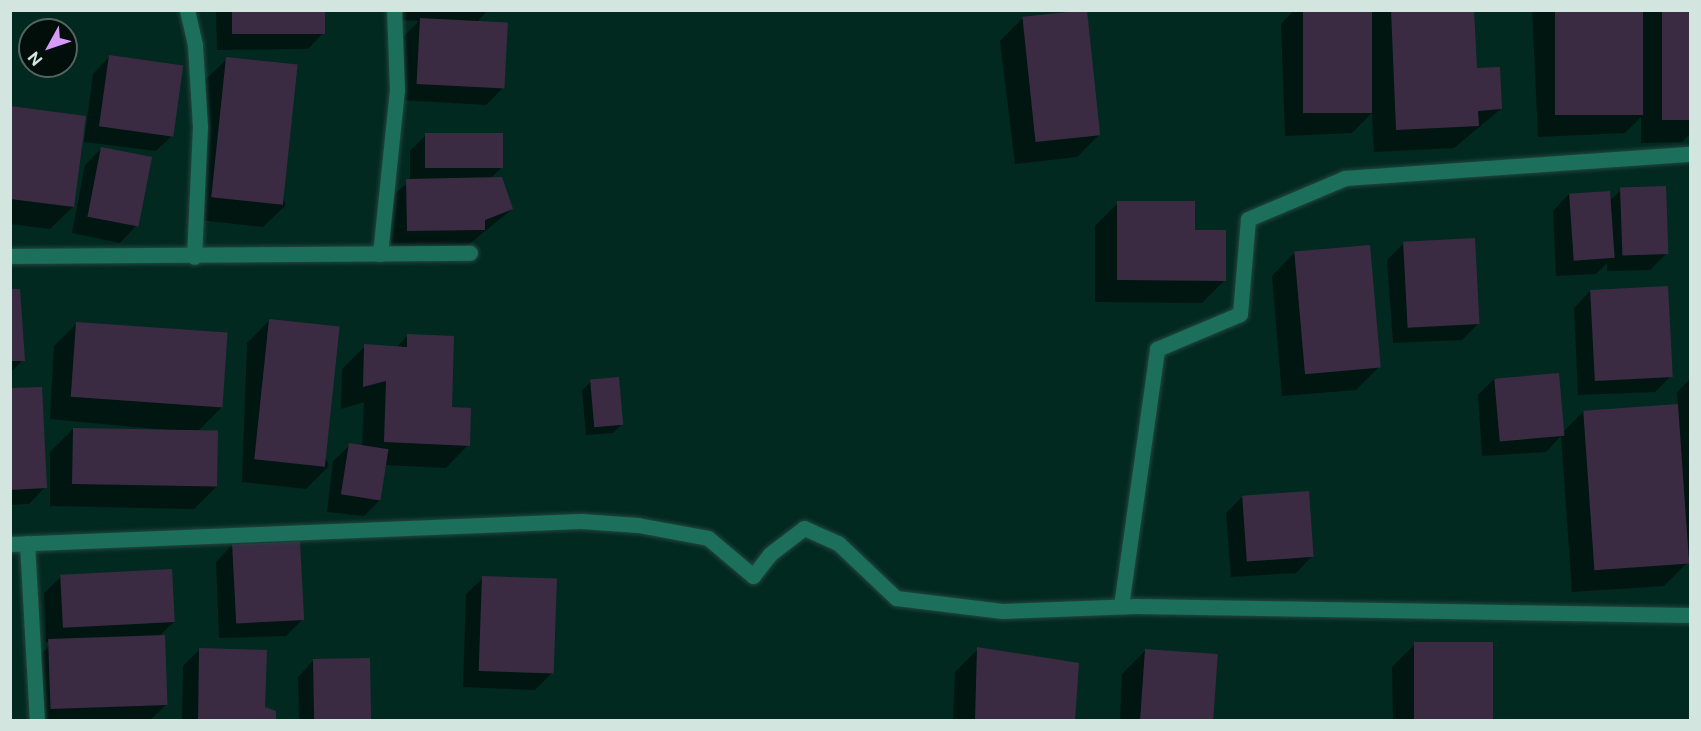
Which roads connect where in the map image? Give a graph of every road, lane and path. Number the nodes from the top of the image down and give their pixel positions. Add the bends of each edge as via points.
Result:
1 (187, 10) edge
2 (394, 10) edge
3 (1690, 154) edge
4 (470, 253) dead end
5 (380, 255) junction
6 (10, 256) edge
7 (194, 257) junction
8 (27, 543) junction
9 (10, 544) edge
10 (1121, 606) junction
11 (1690, 615) edge
12 (37, 720) edge

1 - 7 street via 195,45 200,126
2 - 5 street via 397,90
3 - 10 street via 1345,178 1248,219 1240,314 1157,349
4 - 5 street
5 - 7 street
6 - 7 street
8 - 9 street
8 - 10 street via 581,521 638,525 708,538 753,576 770,554 804,528 838,543 896,598 1002,611
8 - 12 street
10 - 11 street

